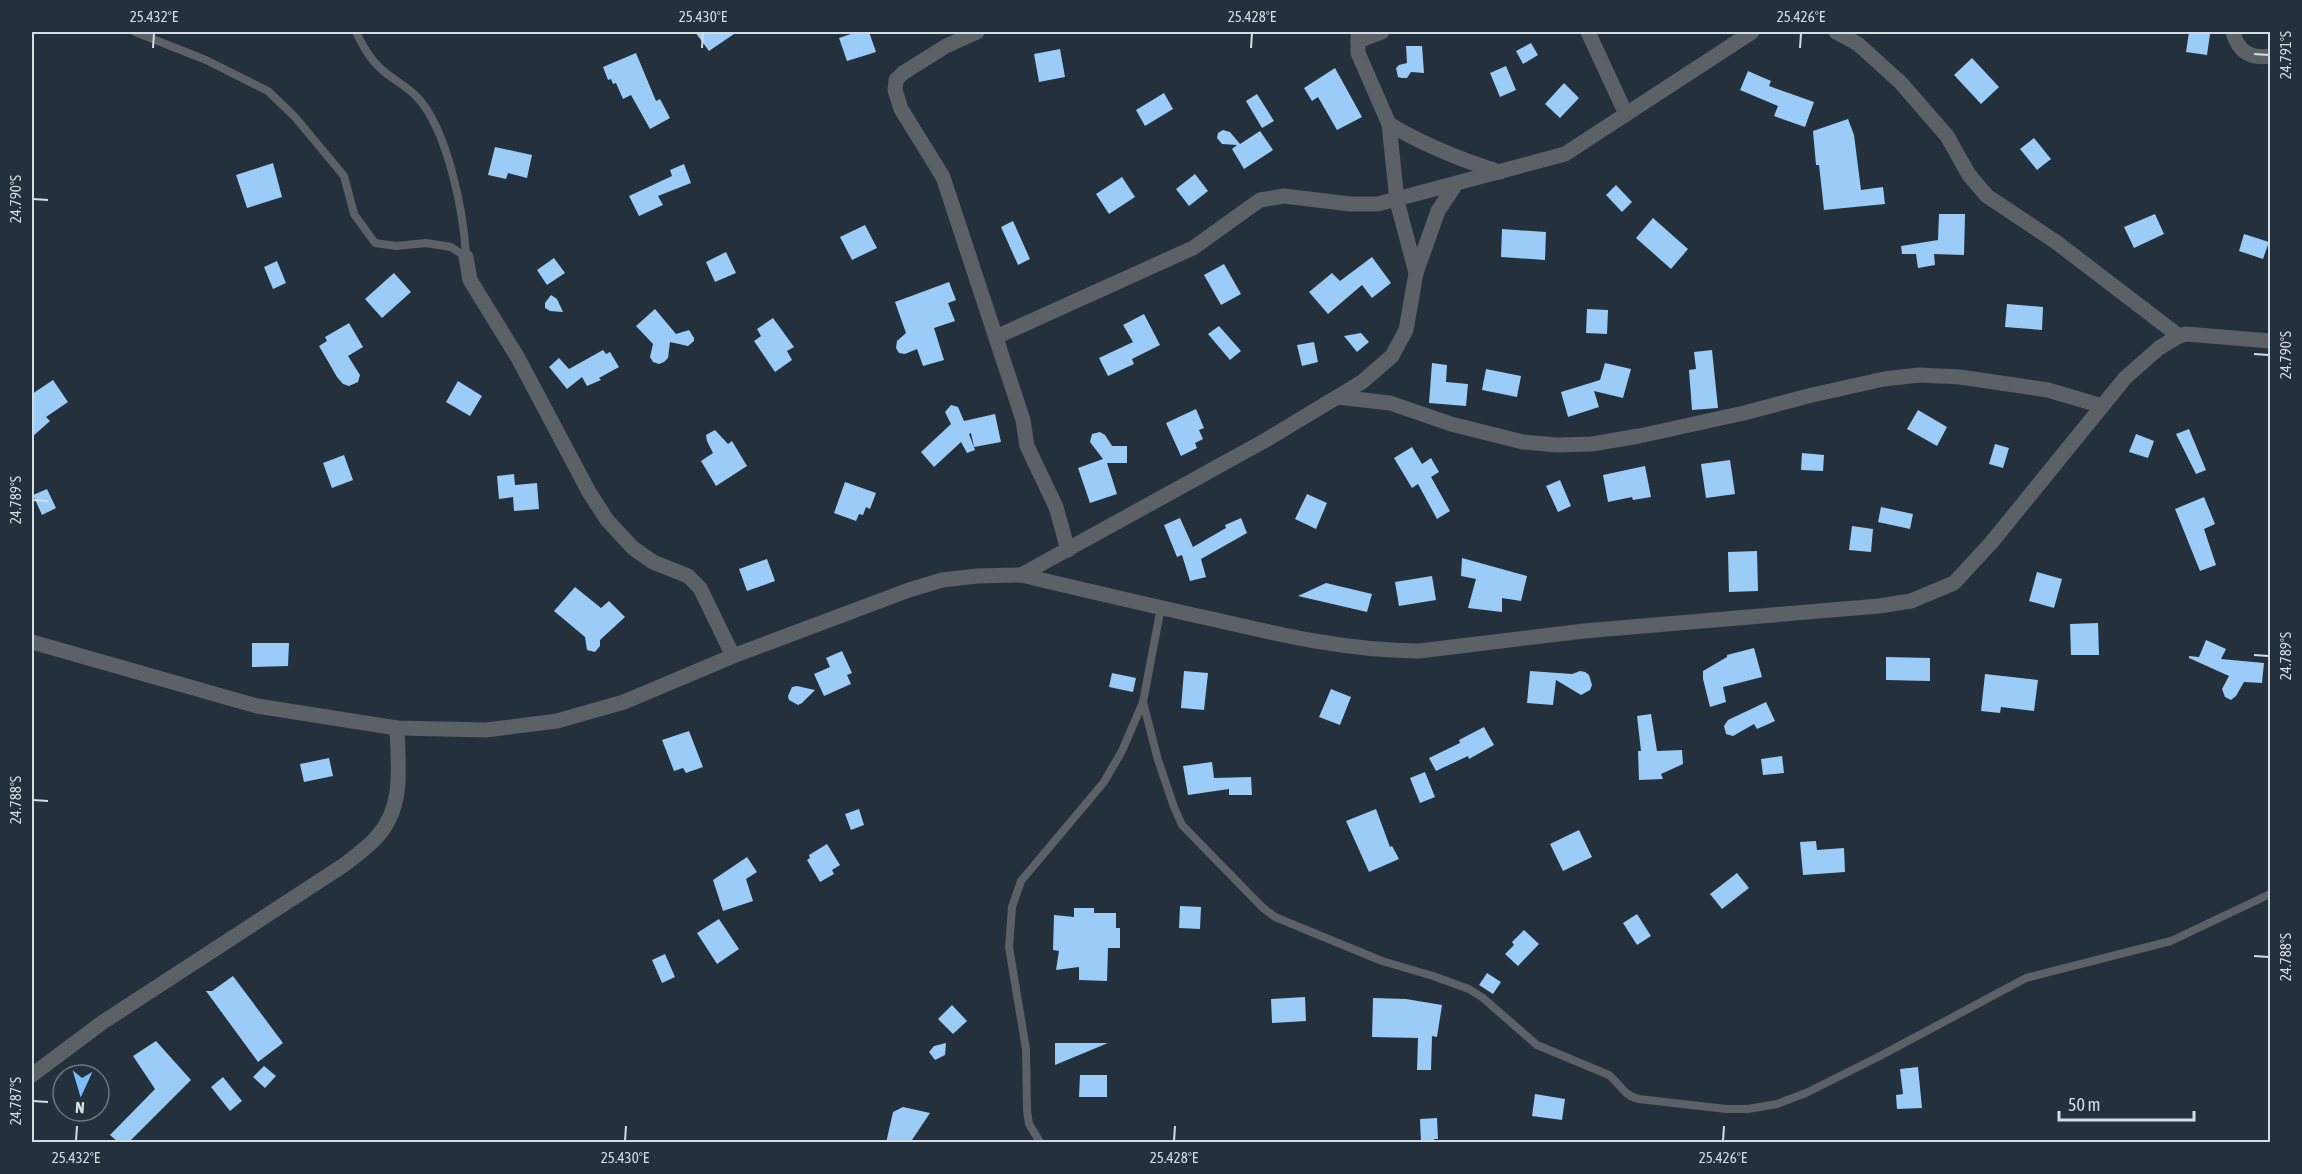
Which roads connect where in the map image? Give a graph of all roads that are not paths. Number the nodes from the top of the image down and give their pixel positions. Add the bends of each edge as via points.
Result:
1 (135, 32) edge
2 (356, 32) edge
3 (977, 32) edge
4 (1382, 32) edge
5 (1588, 32) edge
6 (1752, 32) edge
7 (1836, 32) edge
8 (2233, 32) edge
9 (1358, 36) edge
10 (1856, 38) edge
11 (2271, 56) edge
12 (1626, 114) junction
13 (1389, 124) junction
14 (1500, 172) junction
15 (1456, 184) junction
16 (1396, 201) junction
17 (466, 258) junction
18 (1416, 273) junction
19 (2179, 336) junction
20 (996, 337) junction
21 (2271, 341) edge
22 (1337, 397) junction
23 (2102, 406) junction
24 (1068, 550) junction
25 (1021, 575) junction
26 (1161, 607) junction
27 (32, 642) edge
28 (733, 656) junction
29 (1143, 702) junction
30 (397, 728) junction
31 (2271, 894) edge
32 (32, 1075) edge
33 (1040, 1143) edge

1 - 17 lane via 206,60 268,92 295,117 344,176 354,214 375,243 435,244 451,247
2 - 17 lane via 367,54 418,98 432,119 445,149 465,227
3 - 20 street via 903,73 896,80 895,90 901,109 943,177
4 - 9 street
5 - 12 street
6 - 12 street
7 - 10 street
8 - 11 street via 2245,53 2257,58
9 - 13 street via 1358,53
10 - 19 street via 1939,127 1969,175 1988,196 2056,242
12 - 14 street via 1565,154
13 - 14 street via 1471,163
13 - 16 street
14 - 15 street
15 - 16 street
15 - 18 street via 1438,211
16 - 18 street
16 - 20 street via 1350,204 1284,196 1260,200 1193,248
17 - 28 street via 470,280 518,358 588,492 633,548 652,562 688,576 700,588
18 - 22 street via 1406,330 1392,356
19 - 21 street
19 - 23 street via 2139,363
20 - 24 street via 1028,446 1056,507
22 - 23 street via 1372,399 1523,442 1556,445 1639,436 1884,379 1919,375 2048,390
22 - 24 street
23 - 26 street via 1992,543 1954,583 1911,601 1584,631 1419,651 1334,646
24 - 25 street
25 - 26 street
25 - 28 street via 942,579
26 - 29 lane
27 - 30 street via 257,706
28 - 30 street via 624,702 557,721 486,730
29 - 31 lane via 1158,760 1182,825 1262,907 1275,917 1382,961 1469,989 1537,1045 1609,1076 1625,1094 1638,1099 1726,1109 1777,1104 1806,1094 2026,978 2171,941
29 - 33 lane via 1104,782 1021,881 1012,907 1009,947 1026,1049 1027,1111 1029,1124
30 - 32 street via 398,796 391,819 376,838 344,865 103,1022

